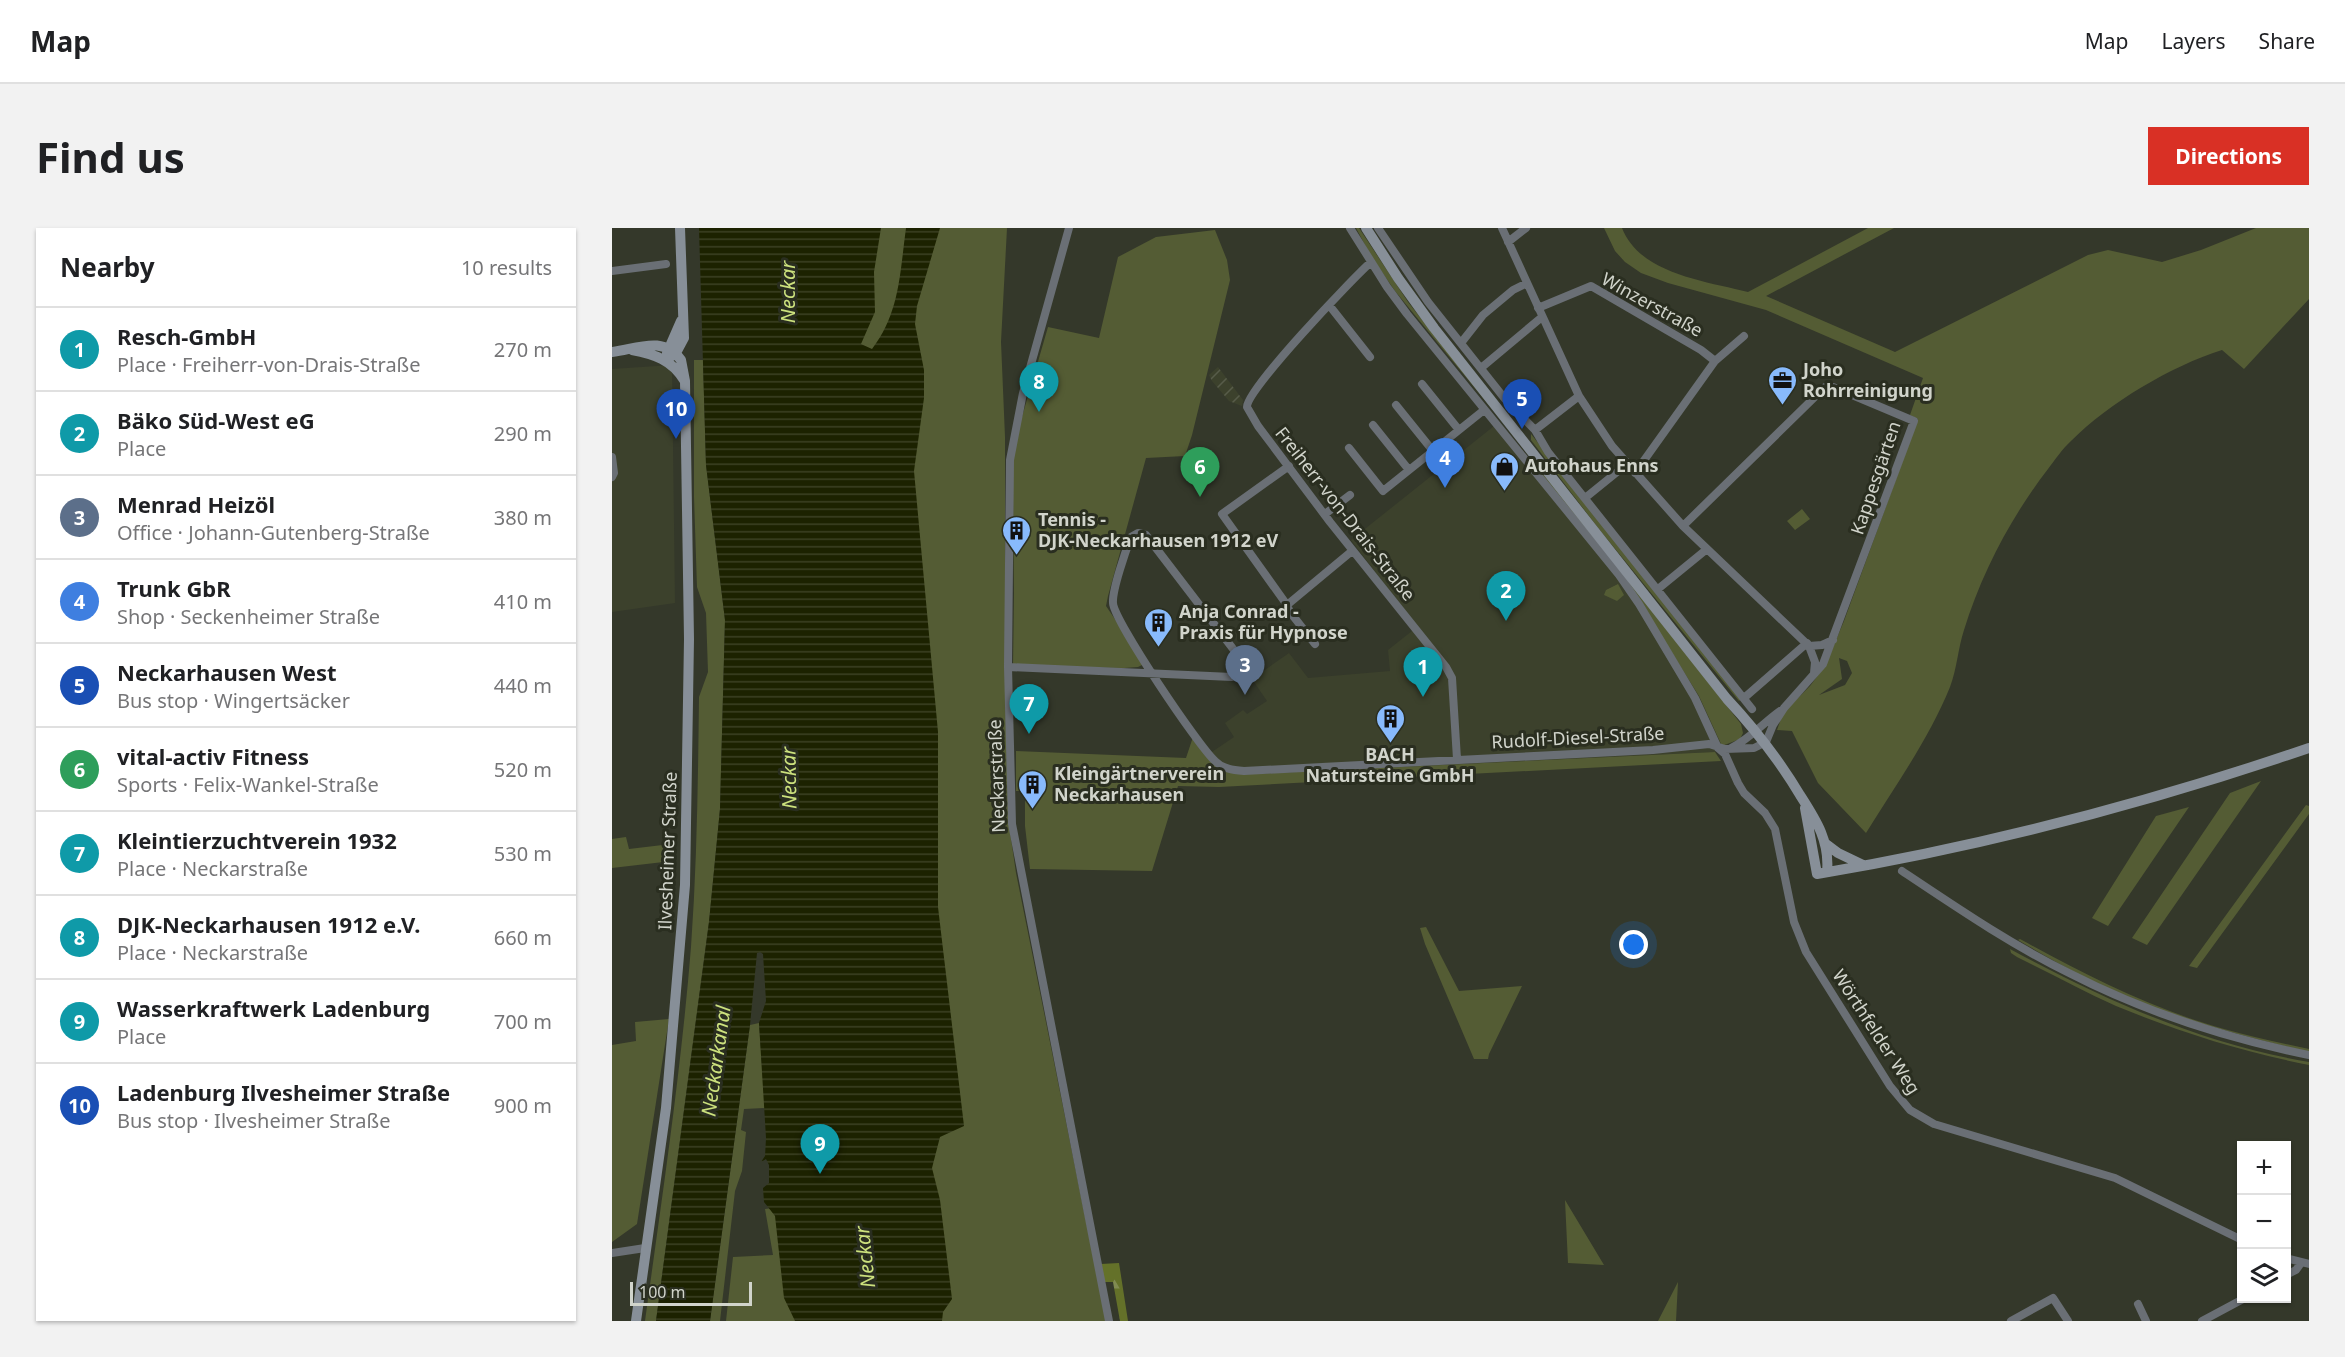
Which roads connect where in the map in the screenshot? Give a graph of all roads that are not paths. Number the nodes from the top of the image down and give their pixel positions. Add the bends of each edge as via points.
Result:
1 (680, 228) edge
2 (1069, 228) edge
3 (1350, 228) edge
4 (1366, 228) edge
5 (1378, 228) edge
6 (1502, 228) edge
7 (1526, 228) edge
8 (1508, 242) junction
9 (1371, 262) junction
10 (666, 264) dead end
11 (612, 272) edge
12 (1527, 283) junction
13 (1329, 305) junction
14 (1538, 308) junction
15 (1542, 317) junction
16 (1744, 336) dead end
17 (1461, 343) junction
18 (629, 350) junction
19 (672, 351) junction
20 (612, 352) edge
21 (1370, 357) dead end
22 (666, 360) junction
23 (1715, 362) junction
24 (1481, 368) junction
25 (685, 381) junction
26 (1422, 384) dead end
27 (1579, 396) junction
28 (1396, 405) dead end
29 (1484, 410) junction
30 (1373, 425) dead end
31 (1459, 430) junction
32 (1535, 430) junction
33 (1349, 448) dead end
34 (1433, 451) junction
35 (612, 457) edge
36 (1627, 464) junction
37 (1289, 466) junction
38 (1409, 470) junction
39 (1635, 473) junction
40 (612, 477) edge
41 (1350, 495) dead end
42 (1585, 498) junction
43 (1324, 514) junction
44 (1683, 526) junction
45 (1707, 549) junction
46 (1352, 550) junction
47 (1658, 589) junction
48 (1287, 605) junction
49 (1833, 640) junction
50 (1315, 644) dead end
51 (1808, 644) junction
52 (1008, 667) junction
53 (1151, 672) junction
54 (1814, 673) junction
55 (1744, 698) junction
56 (1784, 708) junction
57 (1752, 709) dead end
58 (1756, 730) junction
59 (1766, 742) junction
60 (1718, 748) junction
61 (1731, 748) junction
62 (2309, 748) edge
63 (1457, 759) junction
64 (1803, 800) junction
65 (1826, 844) junction
66 (1864, 865) junction
67 (1902, 871) dead end
68 (1822, 873) junction
69 (2309, 1055) edge
70 (2237, 1238) edge
71 (645, 1248) junction
72 (612, 1253) edge
73 (2305, 1264) edge
74 (2291, 1272) edge
75 (2237, 1303) edge
76 (2138, 1304) dead end
77 (636, 1321) edge
78 (1108, 1321) edge
79 (2011, 1321) edge
80 (2068, 1321) edge
81 (2146, 1321) edge
82 (2202, 1321) edge

1 - 19 main road via 682,318
2 - 52 street, Neckarstraße via 1013,436 1009,478
3 - 9 street, Wörthfelder Weg
4 - 58 main road via 1434,328
5 - 17 street
6 - 8 street
7 - 8 street
8 - 12 street
9 - 13 street, Freiherr-von-Drais-Straße
9 - 29 street, Wörthfelder Weg
10 - 11 street
12 - 14 street
12 - 17 street via 1483,315
13 - 21 street
13 - 37 street, Freiherr-von-Drais-Straße via 1247,402 1258,426
14 - 15 street
14 - 23 street, Winzerstraße via 1591,286
15 - 24 street
15 - 27 street
16 - 23 street
17 - 24 street
18 - 19 main road via 650,345
18 - 20 main road
18 - 22 main road
19 - 22 main road
19 - 25 main road, Ilvesheimer Straße via 684,367
22 - 25 main road
23 - 39 street
24 - 32 street
25 - 71 main road, Ilvesheimer Straße via 685,885 666,1108
26 - 31 street
27 - 32 street
27 - 36 street
28 - 34 street
29 - 31 street
29 - 60 street, Wörthfelder Weg via 1619,575 1695,698
30 - 38 street
31 - 34 street
32 - 42 street
33 - 38 street via 1383,491
34 - 38 street
35 - 40 street
36 - 39 street
36 - 42 street
37 - 43 street, Freiherr-von-Drais-Straße
37 - 48 street via 1222,514
39 - 44 street
41 - 43 street
42 - 47 street
43 - 46 street, Freiherr-von-Drais-Straße
44 - 45 street
44 - 49 street, Kappesgärten via 1825,387 1914,421
45 - 47 street
45 - 51 street
46 - 48 street
46 - 63 street, Freiherr-von-Drais-Straße via 1452,678
47 - 55 street
48 - 50 street
49 - 51 street via 1822,645
49 - 54 street, Kappesgärten
51 - 54 street via 1815,662
51 - 55 street
52 - 53 street
52 - 78 street, Neckarstraße via 1012,824
53 - 53 street, Rudolf-Diesel-Straße via 1232,677 1242,665 1146,535 1138,533 1127,546 1113,604
53 - 63 street, Rudolf-Diesel-Straße via 1210,757 1225,768 1244,771
54 - 56 street, Kappesgärten
55 - 57 street
56 - 58 street, Kappesgärten
56 - 59 street, Kappesgärten
58 - 59 main road
58 - 61 street
59 - 61 street, Rudolf-Diesel-Straße via 1754,748
59 - 64 main road
60 - 61 street, Rudolf-Diesel-Straße
60 - 63 street, Rudolf-Diesel-Straße via 1709,744
60 - 70 street, Wörthfelder Weg via 1725,754 1744,793 1771,821 1780,846 1790,906 1806,952 1890,1086 1917,1115 1934,1124 2115,1178
62 - 66 main road via 2071,820
64 - 65 main road via 1817,820
64 - 68 main road
65 - 66 main road
65 - 68 main road via 1828,858
66 - 68 main road
67 - 69 street via 2011,942 2119,997 2212,1032
71 - 72 street
71 - 77 main road, Ilvesheimer Straße
73 - 74 street
75 - 82 street
76 - 81 street
79 - 80 street via 2053,1298

